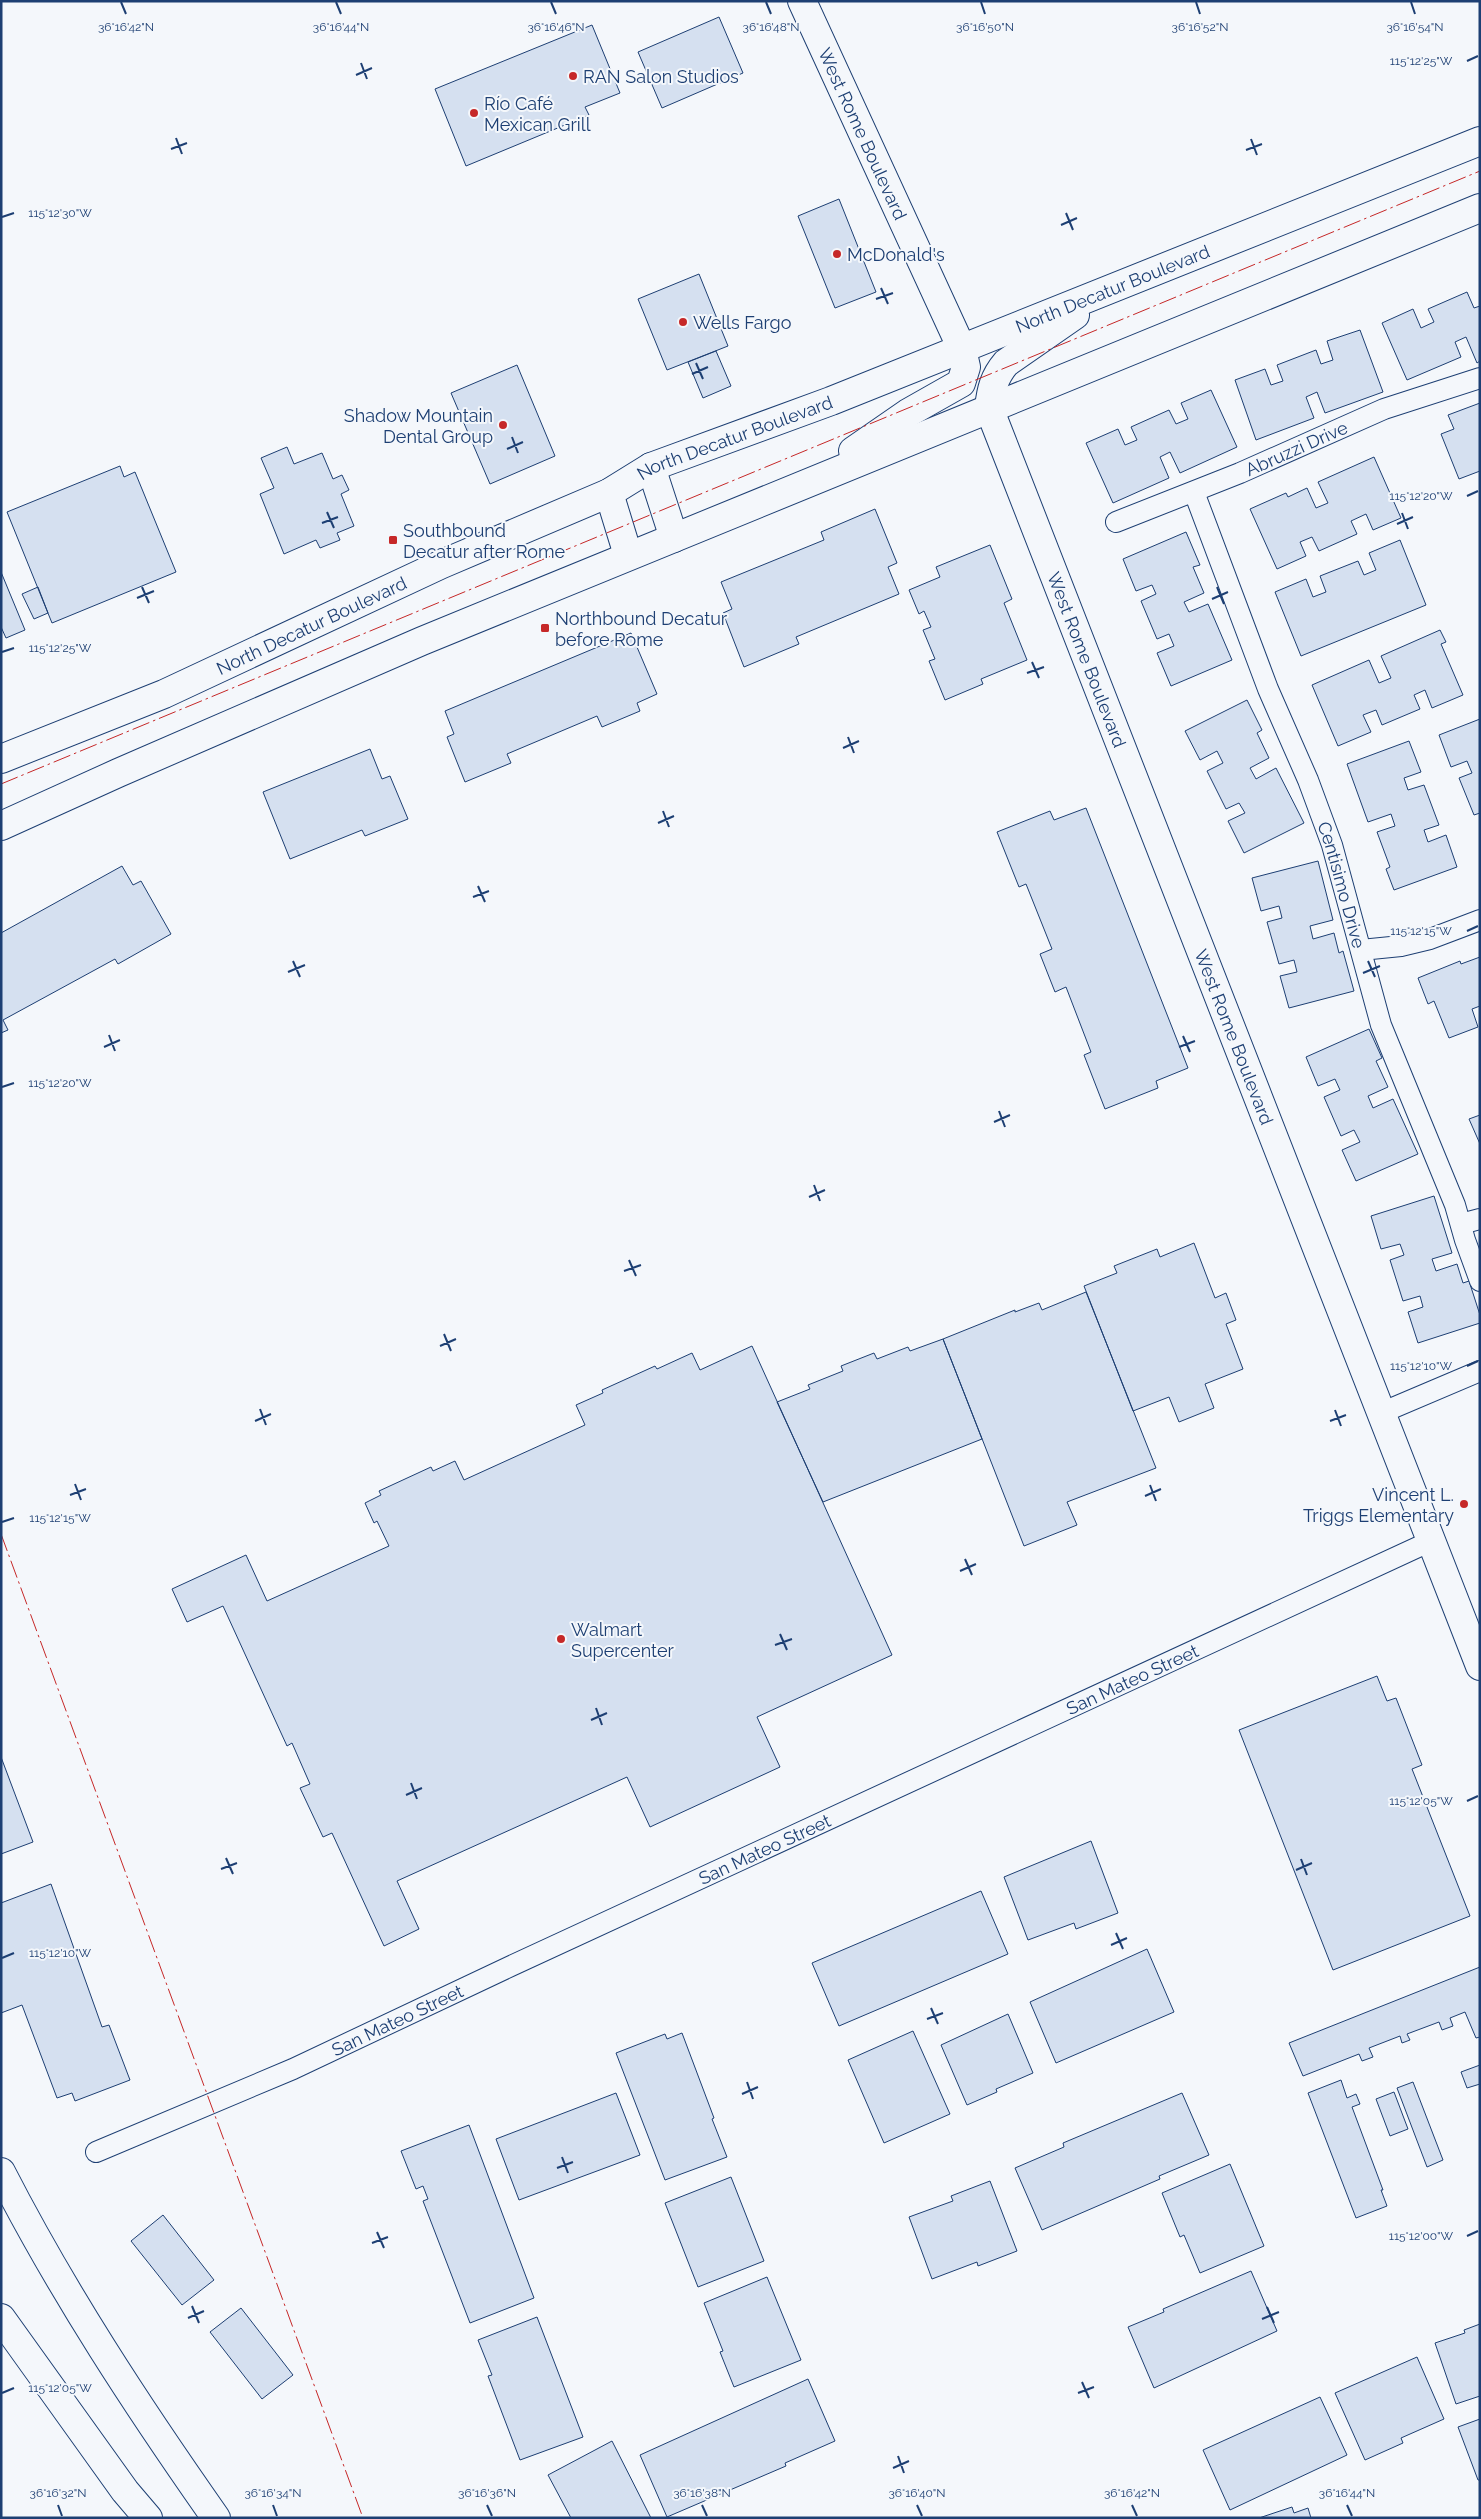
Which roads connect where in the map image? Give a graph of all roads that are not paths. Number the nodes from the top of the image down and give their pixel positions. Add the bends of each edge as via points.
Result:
1 (802, 1) edge
2 (1480, 141) edge
3 (1480, 208) edge
4 (1109, 290) junction
5 (962, 349) junction
6 (1480, 378) edge
7 (989, 408) junction
8 (651, 467) junction
9 (810, 480) junction
10 (1194, 492) junction
11 (609, 493) junction
12 (1116, 522) dead end
13 (674, 538) junction
14 (628, 555) junction
15 (1, 759) edge
16 (1, 826) edge
17 (1480, 920) edge
18 (1361, 950) junction
19 (1480, 1218) edge
20 (1460, 1224) junction
21 (1480, 1281) edge
22 (1480, 1371) edge
23 (1381, 1413) junction
24 (1431, 1541) junction
25 (1480, 1666) edge
26 (96, 2152) dead end
27 (1, 2172) edge
28 (1, 2318) edge
29 (148, 2518) edge
30 (216, 2518) edge

1 - 5 main road, West Rome Boulevard
2 - 4 main road, North Decatur Boulevard
3 - 7 main road
4 - 5 main road, North Decatur Boulevard
4 - 7 main road via 1006,363 992,386
5 - 8 main road, North Decatur Boulevard via 832,401
5 - 9 main road, West Rome Boulevard via 966,367 961,383 908,413
6 - 10 street, Abruzzi Drive via 1384,409
7 - 9 main road
7 - 23 main road, West Rome Boulevard
8 - 11 main road, North Decatur Boulevard
8 - 13 main road
9 - 13 main road
10 - 12 street, Abruzzi Drive
10 - 18 street, Centisimo Drive via 1268,689 1308,780 1337,862
11 - 14 main road
11 - 15 main road, North Decatur Boulevard via 442,564 164,694
13 - 14 main road
14 - 16 main road via 377,660
17 - 18 street via 1430,939
18 - 20 street, Centisimo Drive via 1381,1024 1456,1205
19 - 20 street
20 - 21 street, Centisimo Drive
22 - 23 street
23 - 24 main road, West Rome Boulevard
24 - 25 main road, West Rome Boulevard
24 - 26 street, San Mateo Street via 293,2069
27 - 30 main road via 100,2343
28 - 29 main road via 125,2491

